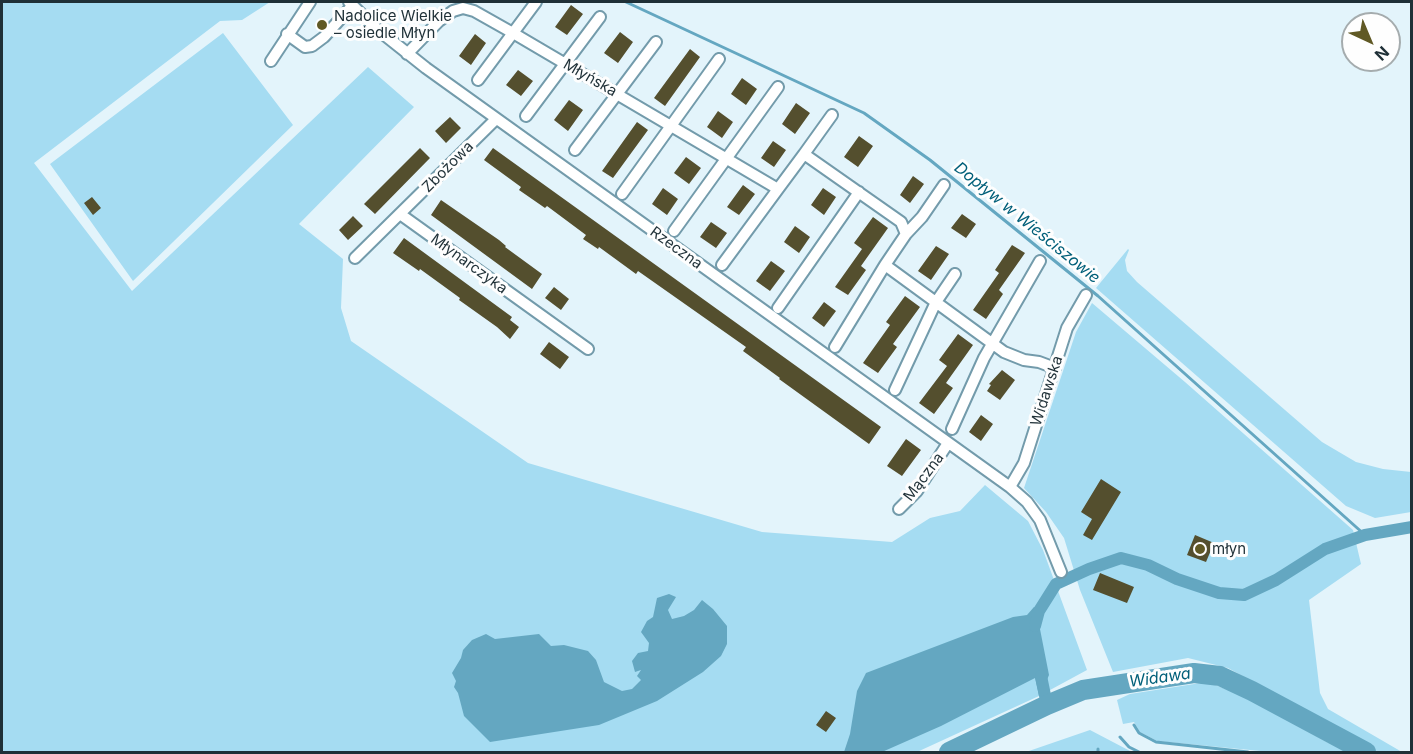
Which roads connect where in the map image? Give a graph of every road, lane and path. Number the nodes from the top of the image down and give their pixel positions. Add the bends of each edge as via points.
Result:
1 (310, 2) edge
2 (536, 2) edge
3 (351, 4) edge
4 (600, 17) dead end
5 (513, 33) junction
6 (287, 34) junction
7 (656, 42) dead end
8 (407, 54) junction
9 (719, 59) dead end
10 (271, 61) dead end
11 (565, 63) junction
12 (478, 80) dead end
13 (778, 87) dead end
14 (617, 94) junction
15 (832, 114) dead end
16 (526, 116) dead end
17 (496, 119) junction
18 (670, 125) junction
19 (575, 150) dead end
20 (804, 154) junction
21 (727, 159) junction
22 (944, 185) dead end
23 (778, 189) junction
24 (859, 192) junction
25 (622, 194) dead end
26 (400, 214) junction
27 (674, 231) dead end
28 (906, 234) junction
29 (355, 258) dead end
30 (1040, 261) dead end
31 (722, 265) dead end
32 (885, 265) junction
33 (955, 274) dead end
34 (1086, 295) dead end
35 (936, 302) junction
36 (778, 308) dead end
37 (992, 344) junction
38 (835, 347) dead end
39 (588, 349) dead end
40 (1055, 368) junction
41 (895, 390) dead end
42 (952, 429) dead end
43 (948, 443) junction
44 (1010, 487) junction
45 (898, 509) dead end
46 (1061, 572) dead end

1 - 6 street
2 - 5 street
3 - 6 street via 312,46 305,47
3 - 8 street, Rzeczna
4 - 11 street
5 - 8 street, Młyńska via 463,8 439,21
5 - 11 street, Młyńska
5 - 12 street
6 - 10 street
7 - 14 street
8 - 17 street, Rzeczna
9 - 18 street
11 - 14 street, Młyńska
11 - 16 street
13 - 21 street
14 - 18 street, Młyńska
14 - 19 street
15 - 20 street
17 - 26 street, Zbożowa
17 - 43 street, Rzeczna
18 - 21 street, Młyńska
18 - 25 street
20 - 23 street
20 - 24 street
21 - 23 street, Młyńska
21 - 27 street
22 - 28 street
23 - 31 street
24 - 28 street via 901,222
24 - 36 street
26 - 29 street
26 - 39 street, Młynarczyka
28 - 32 street
30 - 37 street
32 - 35 street
32 - 38 street
33 - 35 street
34 - 40 street, Widawska via 1067,328
35 - 37 street
35 - 41 street
37 - 40 street via 1012,356
37 - 42 street
40 - 44 street, Widawska via 1024,463
43 - 44 street, Rzeczna
43 - 45 street, Mączna via 917,491
44 - 46 street, Rzeczna via 1040,520

